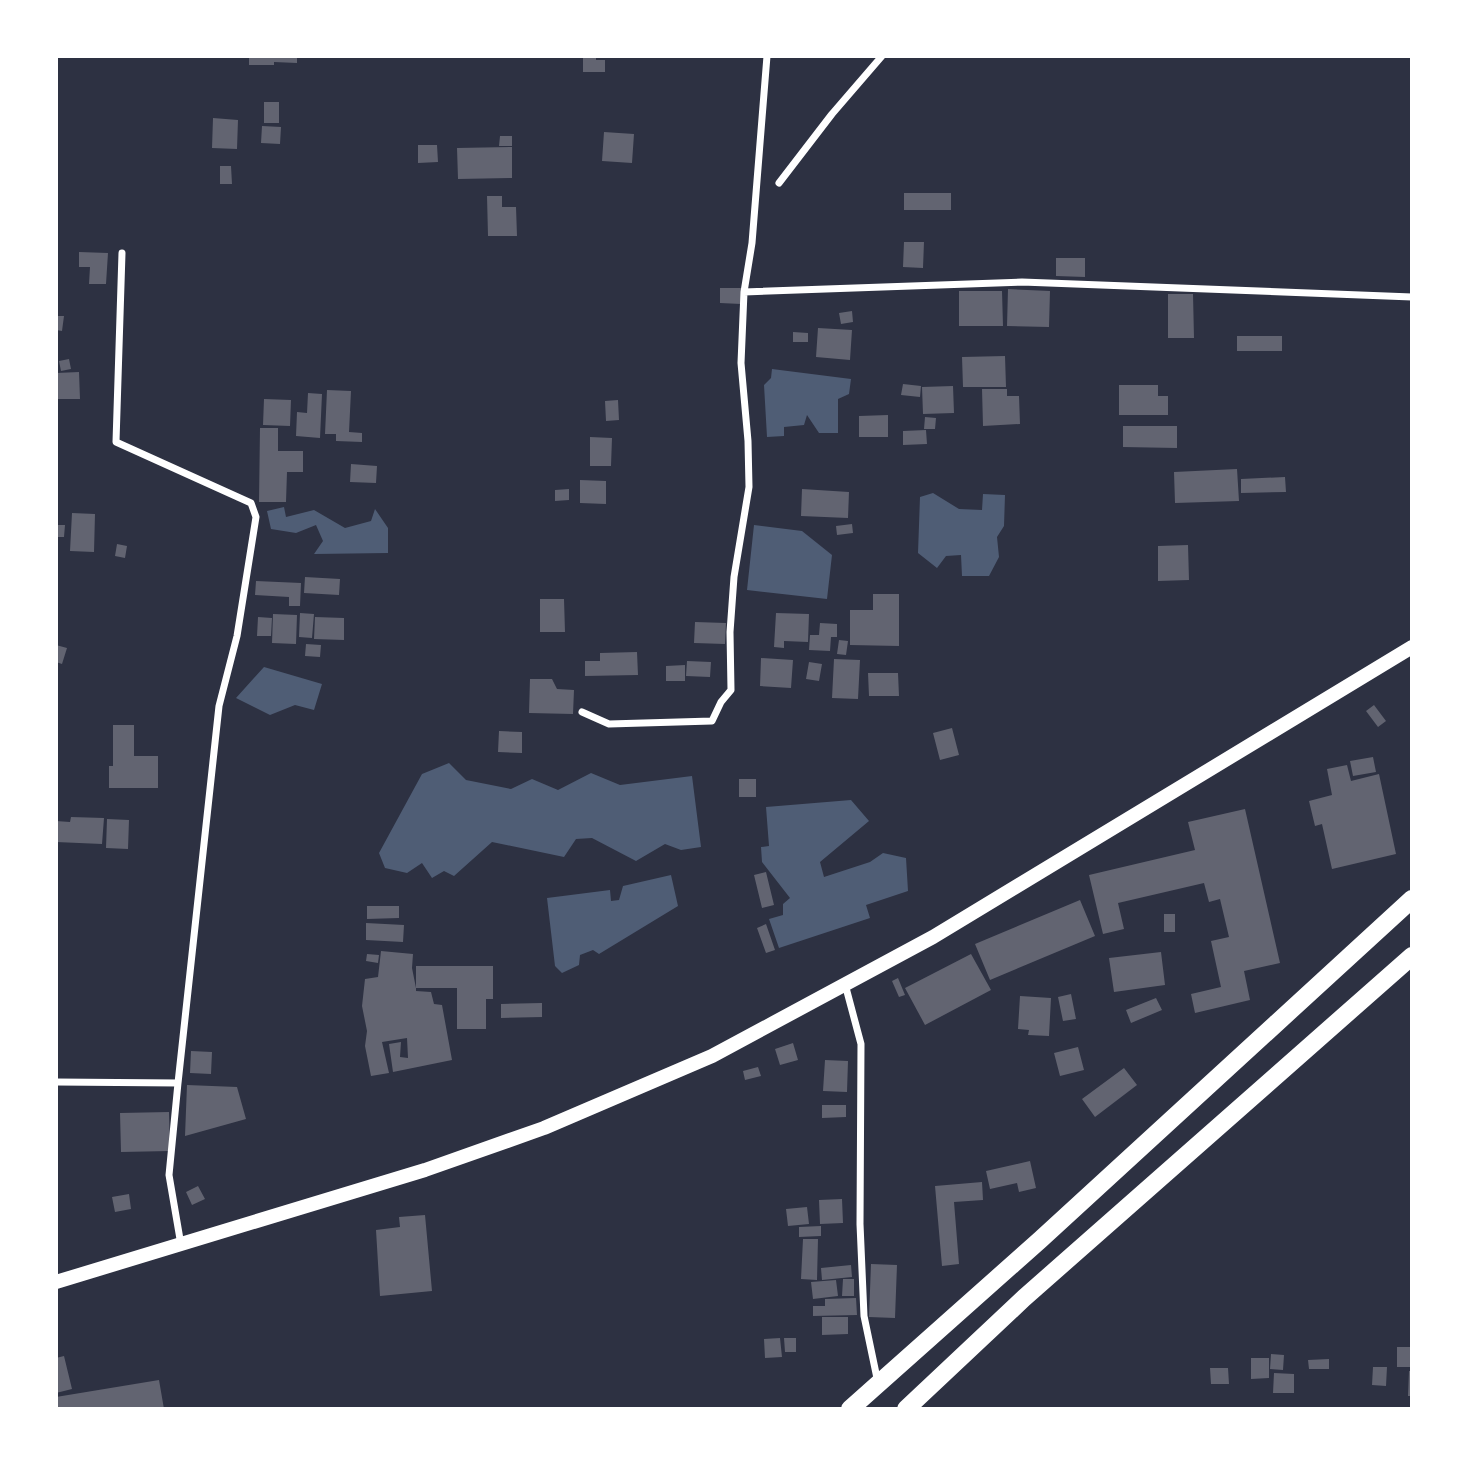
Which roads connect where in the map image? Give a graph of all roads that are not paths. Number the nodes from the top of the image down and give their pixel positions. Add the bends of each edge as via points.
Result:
1 (767, 56) edge
2 (882, 56) edge
3 (779, 183) dead end
4 (122, 253) dead end
5 (744, 292) junction
6 (1412, 297) edge
7 (1412, 647) edge
8 (582, 712) dead end
9 (1412, 899) edge
10 (1412, 956) edge
11 (845, 984) junction
12 (56, 1082) edge
13 (178, 1083) junction
14 (181, 1245) junction
15 (56, 1282) edge
16 (878, 1384) junction
17 (850, 1409) edge
18 (906, 1409) edge

1 - 5 street
2 - 3 street
4 - 13 street via 116,442 251,503 256,517 237,636 219,706
5 - 6 street via 1022,282
5 - 8 street via 741,363 749,487 733,591 731,690 712,721 610,724
7 - 11 main road via 933,937
9 - 16 highway
10 - 18 highway via 1024,1298
11 - 14 main road via 712,1056 544,1128
11 - 16 street via 862,1044 864,1316
12 - 13 street
13 - 14 street via 170,1175
14 - 15 main road
16 - 17 highway

